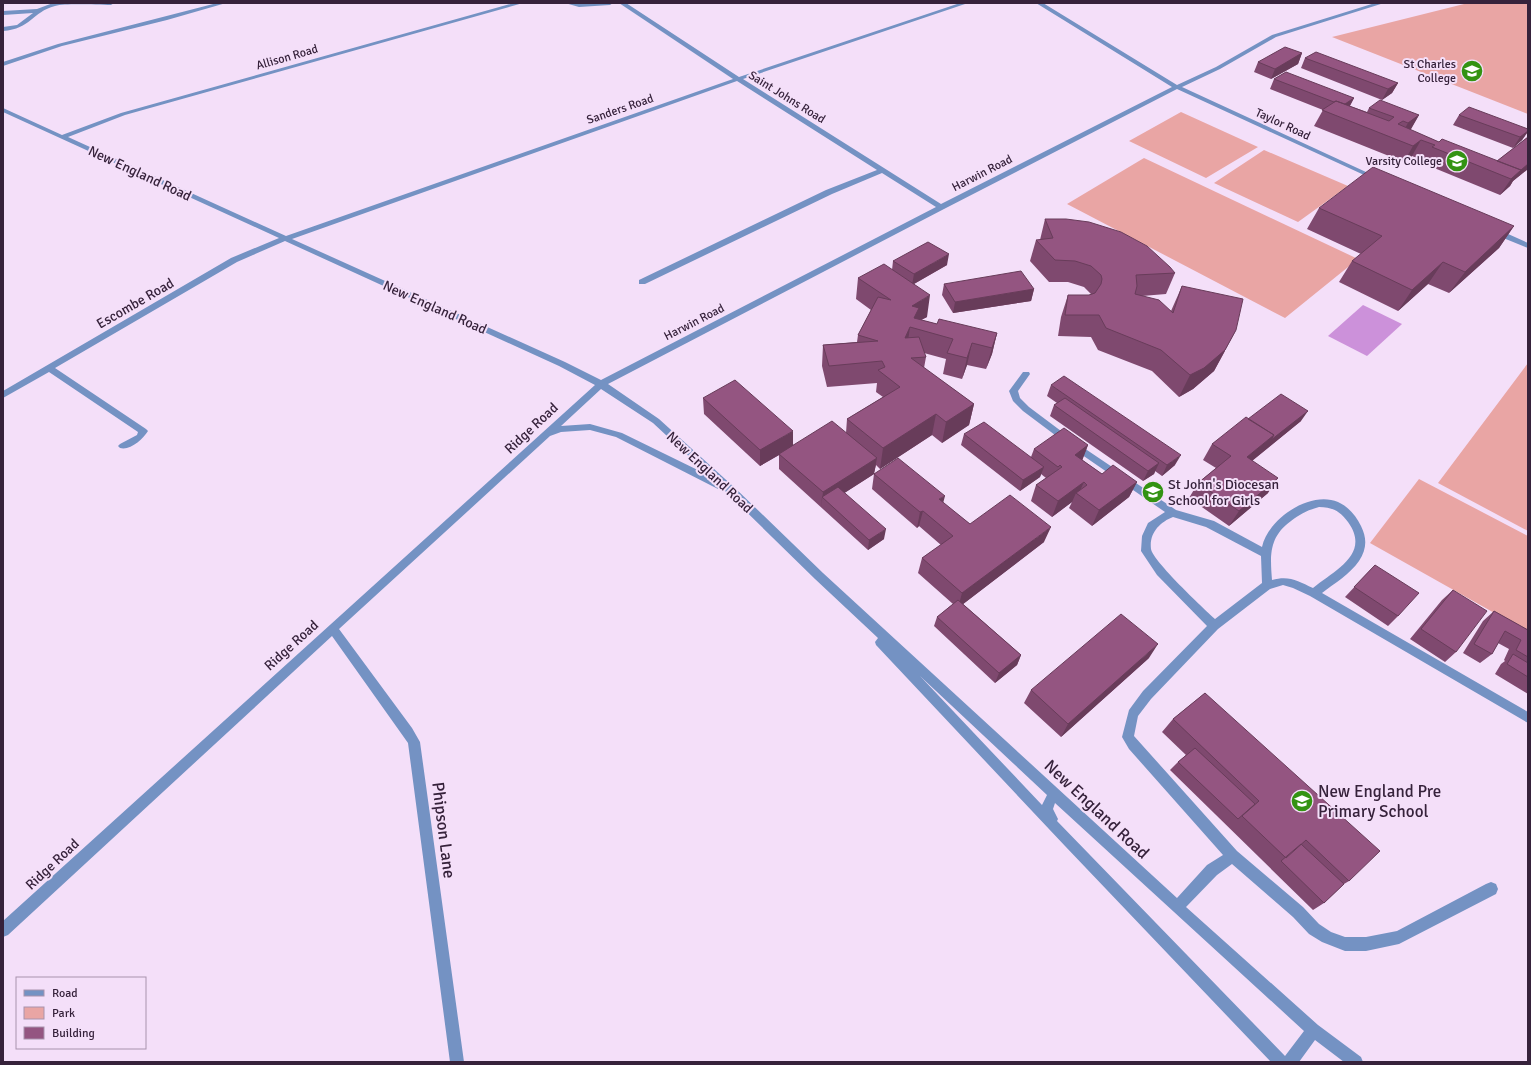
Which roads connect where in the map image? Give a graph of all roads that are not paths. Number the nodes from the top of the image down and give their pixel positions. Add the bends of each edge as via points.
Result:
1 (111, 3) edge
2 (223, 3) edge
3 (520, 3) edge
4 (568, 3) edge
5 (610, 3) edge
6 (622, 3) edge
7 (965, 3) edge
8 (1039, 3) edge
9 (1381, 3) edge
10 (56, 4) edge
11 (210, 5) edge
12 (197, 10) junction
13 (38, 11) junction
14 (3, 13) edge
15 (163, 15) dead end
16 (3, 29) edge
17 (68, 38) dead end
18 (3, 58) edge
19 (3, 65) edge
20 (738, 79) junction
21 (1177, 86) junction
22 (3, 110) edge
23 (3, 113) edge
24 (18, 117) junction
25 (62, 137) junction
26 (882, 170) junction
27 (1386, 183) edge
28 (941, 207) junction
29 (1486, 227) edge
30 (284, 239) junction
31 (1528, 246) edge
32 (642, 282) dead end
33 (49, 368) junction
34 (1026, 374) dead end
35 (601, 384) junction
36 (3, 395) edge
37 (546, 435) junction
38 (123, 446) dead end
39 (732, 491) junction
40 (1173, 513) junction
41 (1266, 554) junction
42 (819, 576) junction
43 (1267, 585) junction
44 (1314, 593) junction
45 (1214, 626) junction
46 (332, 628) junction
47 (1528, 718) edge
48 (1054, 794) junction
49 (1069, 842) junction
50 (1232, 856) junction
51 (1491, 889) dead end
52 (1177, 907) junction
53 (3, 930) edge
54 (1314, 1030) junction
55 (457, 1062) edge
56 (1281, 1062) edge
57 (1290, 1062) edge
58 (1356, 1062) edge

1 - 10 street
2 - 11 street
3 - 25 street, Allison Road via 123,114
4 - 5 street
6 - 20 street, Saint Johns Road
7 - 20 street, Sanders Road
8 - 21 street, Taylor Road
9 - 21 street, Harwin Road via 1274,36 1218,68
10 - 13 street
11 - 12 street
12 - 15 street
12 - 19 street via 28,54
13 - 14 street
13 - 16 street via 24,25
17 - 18 street
20 - 26 street, Saint Johns Road
20 - 30 street, Sanders Road
21 - 27 street, Taylor Road
21 - 28 street, Harwin Road
22 - 24 street, New England Road
23 - 24 street
24 - 25 street, New England Road
25 - 30 street, New England Road
26 - 28 street, Saint Johns Road
26 - 32 street via 829,192
28 - 35 street, Harwin Road
29 - 31 street
30 - 33 street, Escombe Road via 234,260
30 - 35 street, New England Road
33 - 36 street, Escombe Road
33 - 38 street via 143,432 140,437
34 - 40 street via 1013,391 1016,399 1026,409
35 - 37 street, Ridge Road
35 - 39 street, New England Road via 656,421
37 - 39 street via 560,429 590,427 619,435
37 - 46 street, Ridge Road
39 - 42 street, New England Road
40 - 41 street via 1210,524
40 - 45 street via 1152,526 1147,536 1146,551 1161,572
41 - 43 street
41 - 44 street via 1270,538 1278,524 1305,506 1331,503 1345,510 1360,536 1361,546 1351,564
42 - 48 street, New England Road
42 - 49 street, New England Road
43 - 44 street via 1283,582 1295,584
43 - 45 street
44 - 47 street
45 - 50 street via 1147,695 1133,714 1128,737
46 - 53 street, Ridge Road
46 - 55 street, Phipson Lane via 414,742
48 - 49 street via 1047,809
48 - 52 street, New England Road
49 - 56 street, New England Road
50 - 51 street via 1298,912 1314,929 1345,944 1366,944 1399,937
50 - 52 street via 1212,870
52 - 54 street, New England Road
54 - 57 street
54 - 58 street, New England Road

